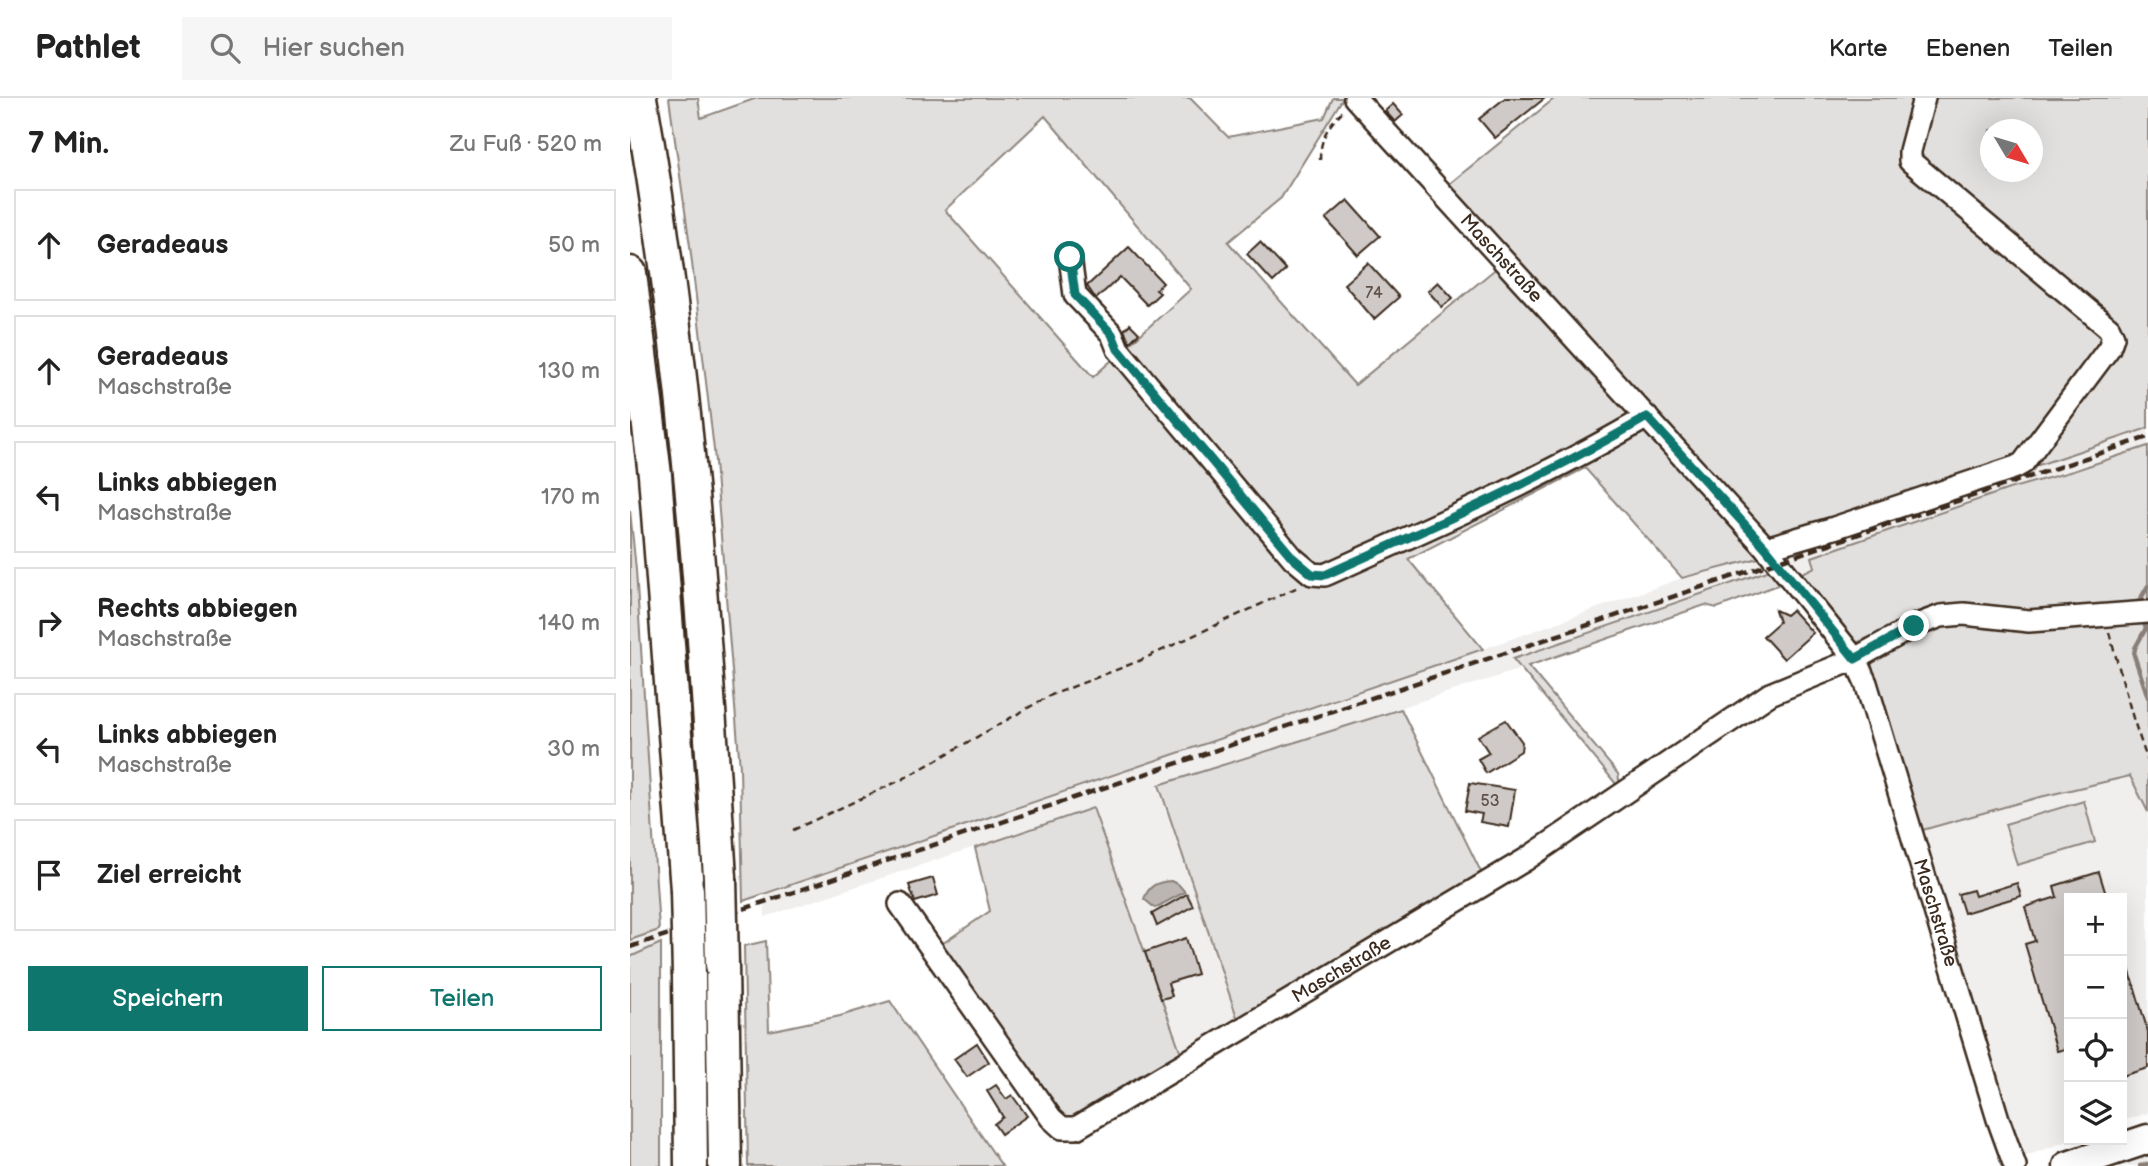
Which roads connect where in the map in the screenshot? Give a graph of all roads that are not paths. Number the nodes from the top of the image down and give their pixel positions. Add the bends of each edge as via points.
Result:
1 (1924, 98) edge
2 (1355, 99) edge
3 (642, 102) edge
4 (1070, 257) dead end
5 (630, 273) edge
6 (1647, 417) junction
7 (1766, 548) junction
8 (2148, 612) edge
9 (1855, 659) junction
10 (900, 904) dead end
11 (2148, 1139) edge
12 (691, 1166) edge
13 (725, 1166) edge
14 (2015, 1166) edge
15 (2068, 1166) edge

1 - 7 street via 1910,162 2109,328 2113,337 2017,467
2 - 6 street, Maschstraße
3 - 13 highway, bridge via 668,284 703,608 720,878
4 - 6 street via 1075,295 1112,334 1118,349 1293,558 1312,574 1325,575 1498,497
5 - 12 highway, bridge via 654,475 687,890
6 - 7 street, Maschstraße
7 - 9 street, Maschstraße
8 - 9 street, Maschstraße via 2029,621 1941,616
9 - 10 street, Maschstraße via 1770,694 1525,860 1076,1128 1062,1128 1051,1118
9 - 14 street, Maschstraße
11 - 15 main road

